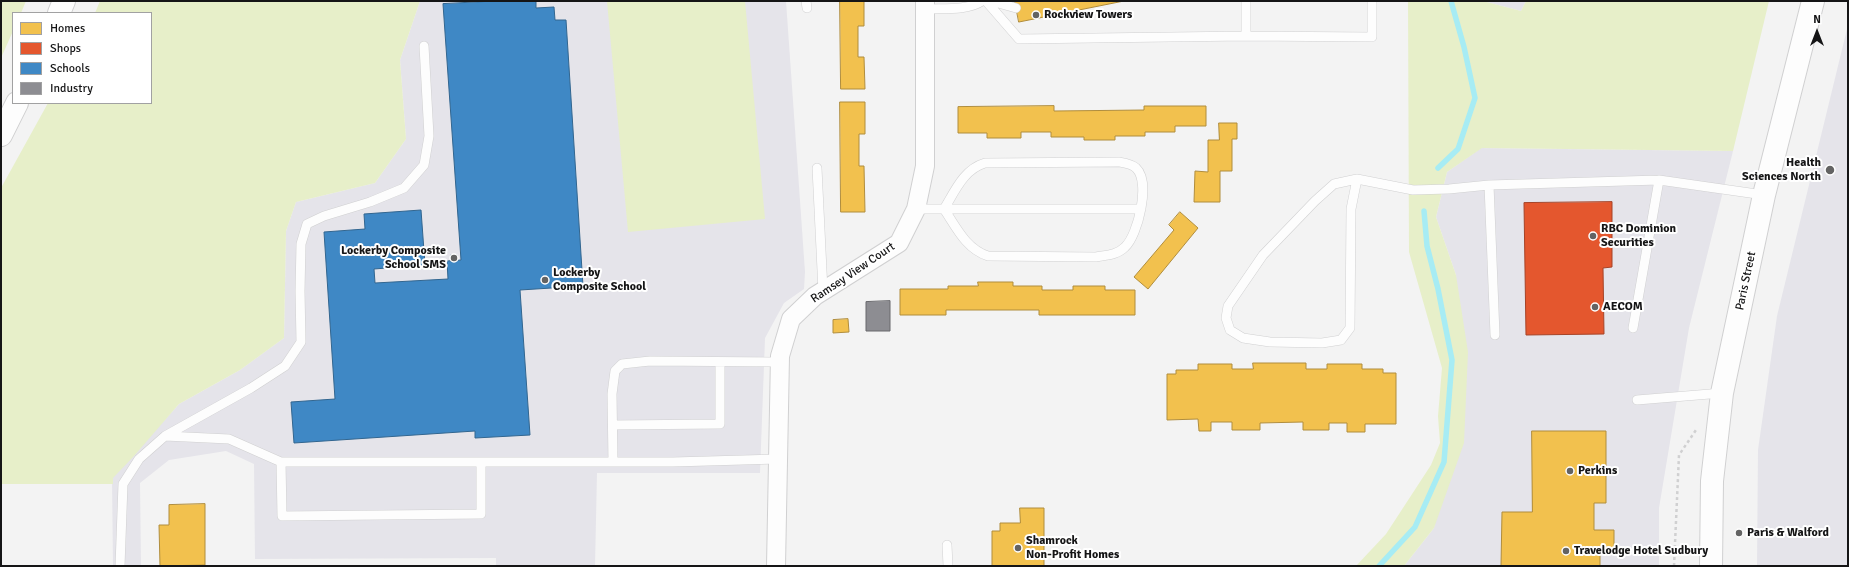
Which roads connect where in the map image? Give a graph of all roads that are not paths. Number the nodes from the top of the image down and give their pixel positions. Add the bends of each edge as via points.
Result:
1 (64, 1) edge
2 (982, 1) edge
3 (986, 1) edge
4 (991, 1) edge
5 (1246, 1) edge
6 (1372, 1) edge
7 (1813, 1) edge
8 (925, 5) edge
9 (1016, 8) dead end
10 (59, 12) edge
11 (1246, 36) junction
12 (424, 46) dead end
13 (17, 104) edge
14 (1, 136) edge
15 (817, 168) dead end
16 (1357, 178) junction
17 (1659, 180) junction
18 (1489, 186) junction
19 (1764, 195) junction
20 (916, 208) junction
21 (944, 208) junction
22 (1141, 208) junction
23 (823, 291) junction
24 (1633, 328) dead end
25 (1495, 335) dead end
26 (720, 362) junction
27 (780, 362) junction
28 (1722, 394) junction
29 (1637, 400) dead end
30 (613, 425) junction
31 (165, 436) junction
32 (778, 459) junction
33 (281, 462) junction
34 (481, 462) junction
35 (613, 462) junction
36 (947, 545) dead end
37 (120, 566) edge
38 (776, 566) edge
39 (948, 566) edge
40 (1711, 566) edge

1 - 10 main road
2 - 8 lane via 962,8
3 - 11 lane via 1019,39
4 - 9 lane
5 - 11 lane
6 - 11 lane via 1372,37
7 - 19 main road, Paris Street
8 - 20 street, Ramsey View Court via 925,166
12 - 31 lane via 429,136 424,165 404,188 307,224 301,244 301,342 285,366
13 - 14 main road
15 - 23 lane
16 - 16 lane via 1334,184 1264,255 1228,306 1226,318 1230,330 1243,338 1270,342 1322,343 1341,340 1350,328 1351,209
16 - 18 lane via 1413,190
17 - 18 lane
17 - 19 lane
17 - 24 lane
18 - 25 lane
19 - 28 main road, Paris Street
20 - 21 lane
20 - 23 street, Ramsey View Court via 899,243
21 - 22 lane
21 - 22 lane via 968,244 988,256 1096,257 1114,254 1125,247 1132,239
21 - 22 lane via 968,172 975,166 985,163 1103,162 1130,164 1141,174 1144,190
23 - 27 street, Ramsey View Court via 791,320
26 - 27 lane
26 - 30 lane via 650,361 622,364 616,371 612,394
26 - 30 lane via 720,424
27 - 32 street, Ramsey View Court
28 - 29 lane
28 - 40 main road, Paris Street via 1712,481
30 - 35 lane
31 - 33 lane via 229,439
31 - 37 lane via 139,459 122,484
32 - 35 lane
32 - 38 street, Ramsey View Court
33 - 34 lane
33 - 34 lane via 282,516 481,514
34 - 35 lane
36 - 39 lane

